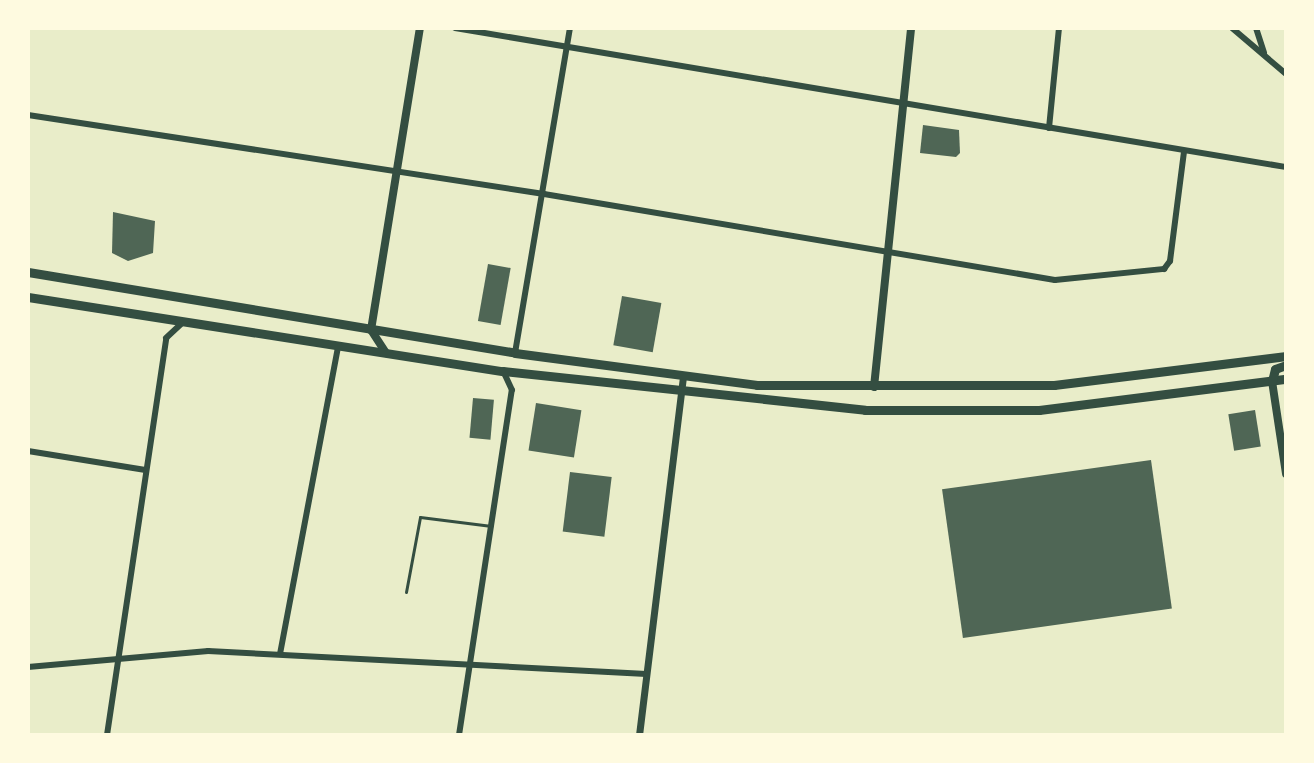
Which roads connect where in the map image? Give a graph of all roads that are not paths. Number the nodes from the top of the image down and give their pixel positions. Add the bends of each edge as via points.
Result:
1 (420, 28) edge
2 (455, 28) edge
3 (570, 28) edge
4 (911, 28) edge
5 (1059, 28) edge
6 (1232, 28) edge
7 (1256, 28) edge
8 (567, 47) junction
9 (1265, 57) junction
10 (1286, 74) edge
11 (903, 104) junction
12 (28, 115) edge
13 (1049, 128) junction
14 (1184, 152) junction
15 (1286, 167) edge
16 (397, 171) junction
17 (544, 194) junction
18 (888, 252) junction
19 (28, 272) edge
20 (28, 297) edge
21 (183, 322) junction
22 (371, 330) junction
23 (338, 346) junction
24 (387, 353) junction
25 (515, 353) junction
26 (1286, 356) edge
27 (1286, 365) edge
28 (503, 371) junction
29 (683, 376) junction
30 (1286, 379) edge
31 (1272, 381) junction
32 (874, 387) junction
33 (681, 394) junction
34 (28, 451) edge
35 (145, 470) junction
36 (1286, 474) edge
37 (491, 526) junction
38 (406, 592) dead end
39 (280, 654) junction
40 (118, 656) junction
41 (469, 665) junction
42 (28, 667) edge
43 (646, 674) junction
44 (107, 735) edge
45 (459, 735) edge
46 (639, 735) edge

1 - 16 main road
2 - 8 street
3 - 8 street
4 - 11 main road
5 - 13 street
6 - 9 street
7 - 9 street
8 - 11 street
8 - 17 street
9 - 10 street
11 - 13 street
11 - 18 main road
12 - 16 street
13 - 14 street
14 - 15 street
14 - 18 street via 1170,261 1164,269 1055,280
16 - 17 street
16 - 22 main road
17 - 18 street
17 - 25 street
18 - 32 main road
19 - 22 main road
20 - 21 main road
21 - 23 main road
21 - 35 street via 166,338
22 - 24 main road
22 - 25 main road
23 - 24 main road
23 - 39 street
24 - 28 main road
25 - 29 main road
26 - 32 main road via 1054,385
27 - 31 main road via 1275,369
28 - 33 main road
28 - 37 street via 512,390
29 - 32 main road via 757,385
29 - 33 street
30 - 31 main road
31 - 33 main road via 1039,410 950,413
31 - 36 main road
33 - 43 street
34 - 35 street
35 - 40 street
37 - 38 lane via 420,517
37 - 41 street
39 - 40 street
39 - 41 street
40 - 42 street
40 - 44 street
41 - 43 street
41 - 45 street
43 - 46 street

